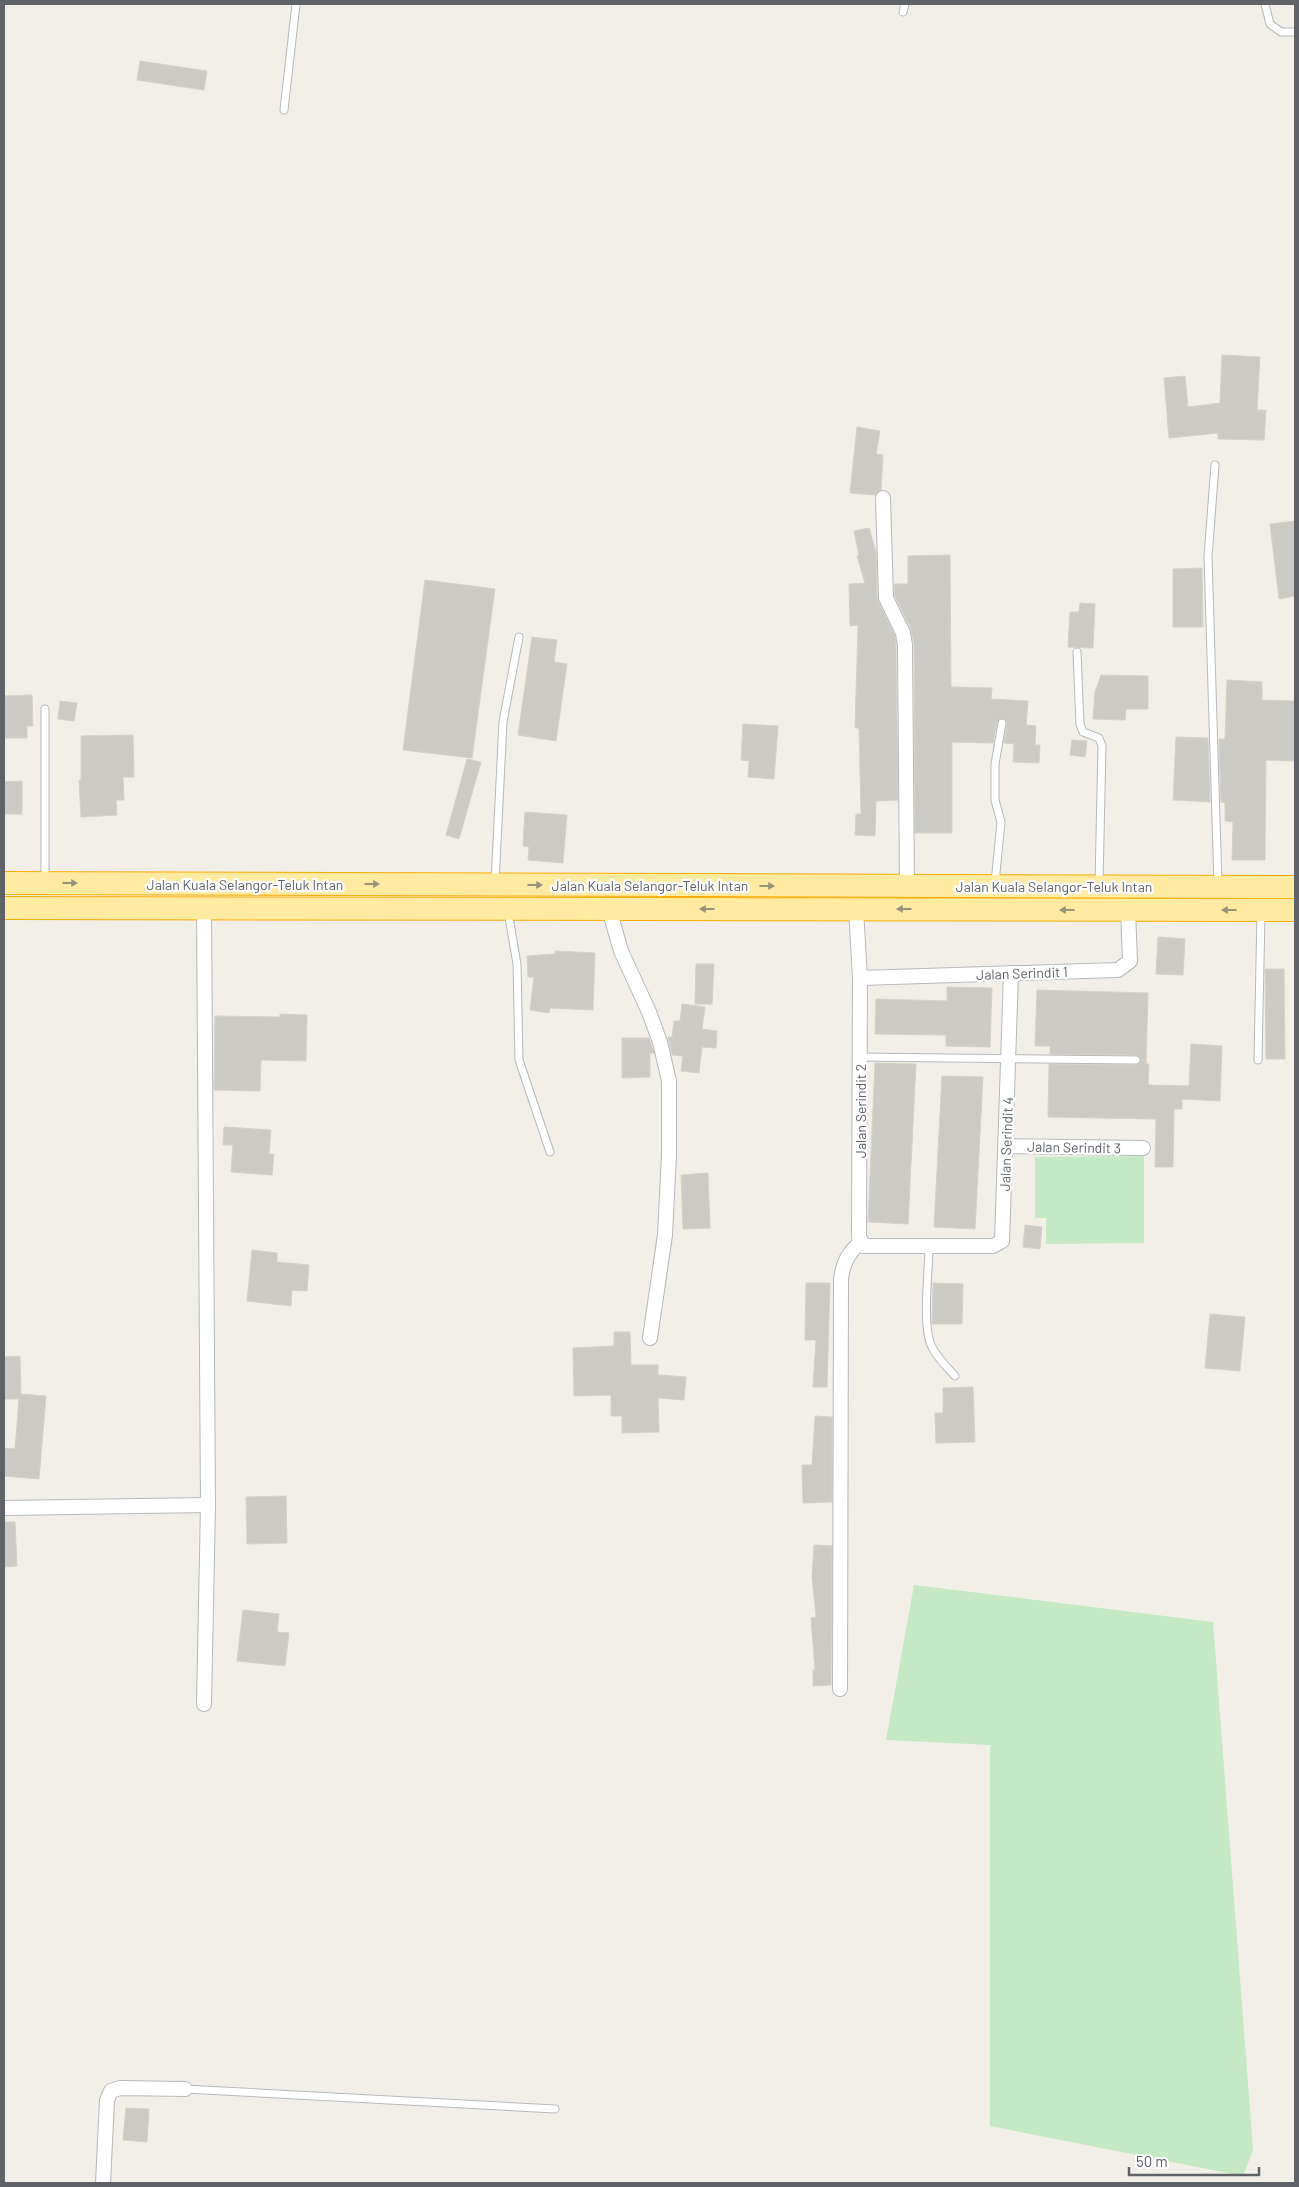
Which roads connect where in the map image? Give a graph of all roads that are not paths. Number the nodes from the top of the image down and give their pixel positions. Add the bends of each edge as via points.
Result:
1 (296, 4) edge
2 (905, 4) edge
3 (1265, 4) edge
4 (903, 12) dead end
5 (1295, 32) edge
6 (284, 110) dead end
7 (1215, 465) dead end
8 (883, 498) dead end
9 (519, 637) dead end
10 (1077, 652) dead end
11 (46, 709) dead end
12 (1002, 723) dead end
13 (4, 883) edge
14 (45, 883) junction
15 (495, 885) junction
16 (907, 886) junction
17 (995, 886) junction
18 (1099, 886) junction
19 (1218, 887) junction
20 (1295, 887) edge
21 (4, 908) edge
22 (204, 908) junction
23 (508, 909) junction
24 (609, 909) junction
25 (856, 909) junction
26 (1128, 910) junction
27 (1261, 910) junction
28 (1295, 910) edge
29 (1011, 973) junction
30 (860, 978) junction
31 (860, 1057) junction
32 (1009, 1060) junction
33 (1136, 1060) dead end
34 (1258, 1060) dead end
35 (1006, 1146) junction
36 (1143, 1148) dead end
37 (550, 1152) dead end
38 (861, 1242) junction
39 (929, 1246) junction
40 (650, 1338) dead end
41 (955, 1376) dead end
42 (208, 1505) junction
43 (4, 1508) edge
44 (840, 1689) dead end
45 (204, 1704) dead end
46 (185, 2089) joint
47 (555, 2109) dead end
48 (103, 2183) edge

1 - 6 lane
2 - 4 lane
3 - 5 lane via 1270,24 1281,32
7 - 19 lane via 1208,557
8 - 16 street via 886,598 904,633 905,644
9 - 15 lane via 504,722
10 - 18 lane via 1080,724 1083,732 1099,738 1102,746
11 - 14 lane
12 - 17 lane via 995,764 995,800 1001,822
13 - 14 highway, Jalan Kuala Selangor-Teluk Intan
14 -> 15 highway, Jalan Kuala Selangor-Teluk Intan
15 -> 16 highway, Jalan Kuala Selangor-Teluk Intan
16 - 17 highway, Jalan Kuala Selangor-Teluk Intan
17 - 18 highway, Jalan Kuala Selangor-Teluk Intan
18 - 19 highway, Jalan Kuala Selangor-Teluk Intan
19 - 20 highway, Jalan Kuala Selangor-Teluk Intan
21 - 22 highway, Jalan Kuala Selangor-Teluk Intan
22 - 23 highway, Jalan Kuala Selangor-Teluk Intan
22 - 42 street
23 - 24 highway, Jalan Kuala Selangor-Teluk Intan
23 - 37 lane via 517,964 519,1060
25 -> 24 highway, Jalan Kuala Selangor-Teluk Intan
24 - 40 street via 621,951 660,1042 669,1081 665,1235
26 -> 25 highway, Jalan Kuala Selangor-Teluk Intan
25 - 30 street, Jalan Serindit 2
27 -> 26 highway, Jalan Kuala Selangor-Teluk Intan
26 - 29 street, Jalan Serindit 1 via 1130,961 1123,968
27 - 28 highway, Jalan Kuala Selangor-Teluk Intan
27 - 34 lane
29 - 30 street, Jalan Serindit 1
29 - 32 street, Jalan Serindit 4
30 - 31 street, Jalan Serindit 2
31 - 32 lane
31 - 38 street, Jalan Serindit 2
32 - 33 lane
32 - 35 street, Jalan Serindit 4
35 - 36 street, Jalan Serindit 3
35 - 39 street, Jalan Serindit 4 via 1002,1241 993,1246
38 - 39 street via 870,1247
38 - 44 street via 843,1264 841,1279
39 - 41 lane via 930,1344
42 - 43 street
42 - 45 street
46 - 47 lane
46 - 48 street via 120,2088 111,2091 107,2100

